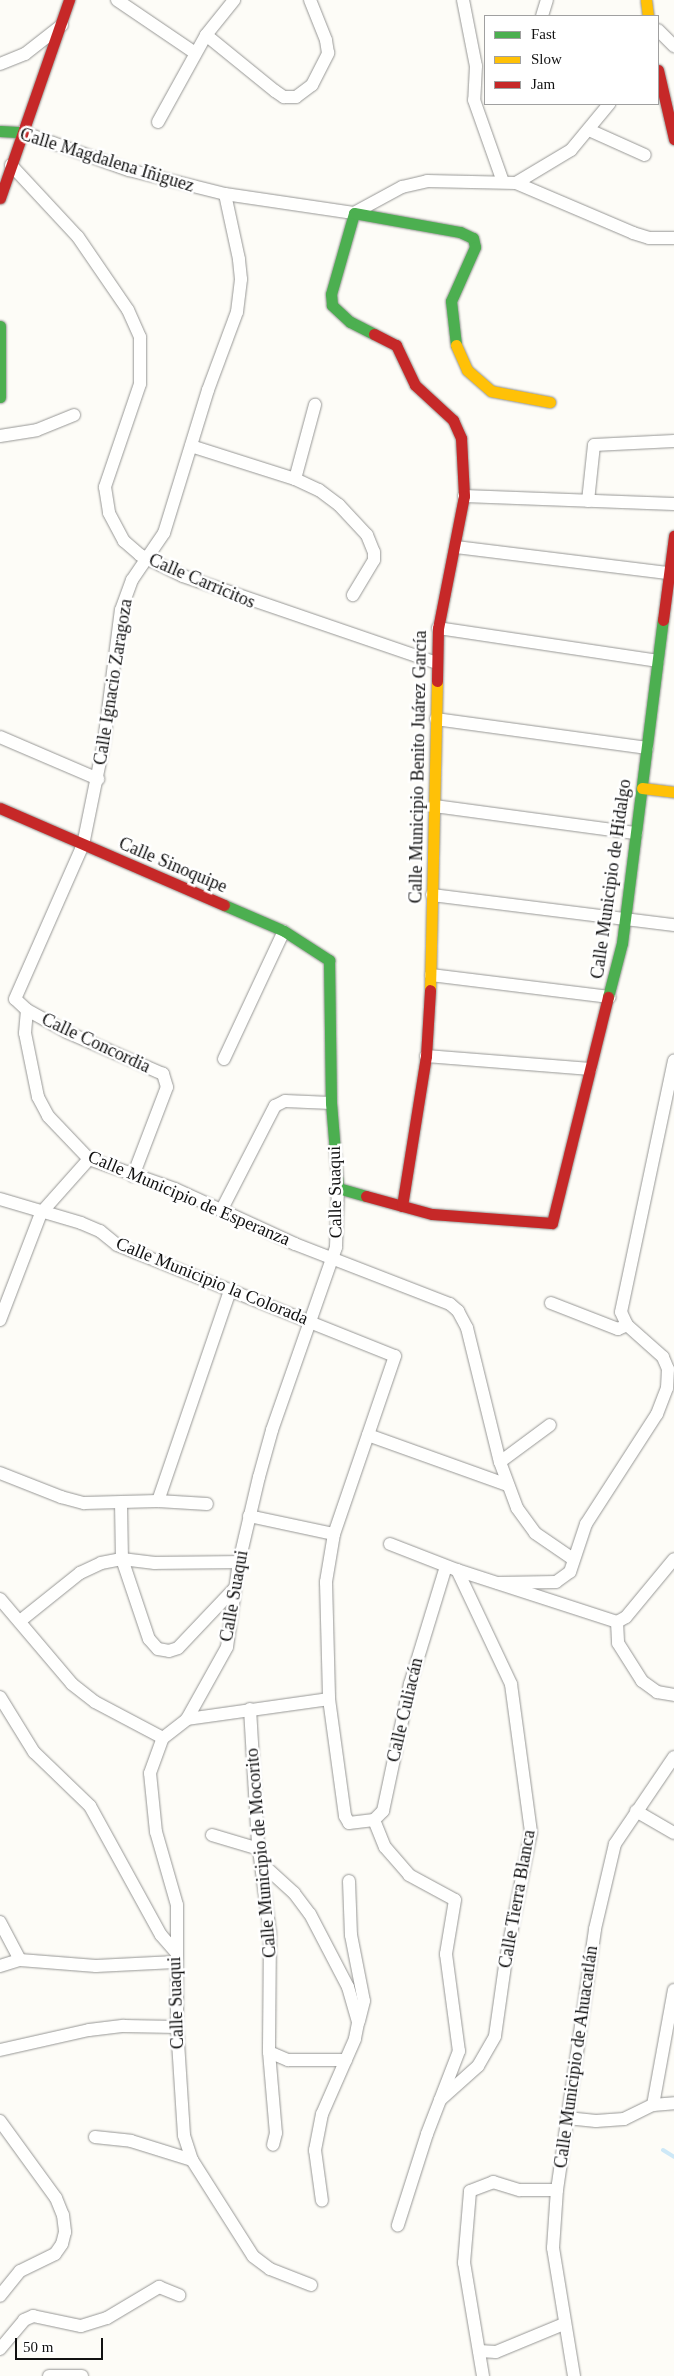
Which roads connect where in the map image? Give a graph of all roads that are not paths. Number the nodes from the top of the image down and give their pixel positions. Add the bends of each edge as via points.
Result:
1 (69, 0) edge
2 (117, 0) edge
3 (310, 0) edge
4 (463, 0) edge
5 (547, 0) edge
6 (646, 0) edge
7 (226, 2) edge
8 (542, 15) edge
9 (648, 15) edge
10 (64, 23) junction
11 (659, 31) edge
12 (206, 35) junction
13 (674, 46) edge
14 (195, 53) junction
15 (0, 64) edge
16 (659, 74) edge
17 (608, 105) edge
18 (158, 122) dead end
19 (589, 130) junction
20 (0, 131) edge
21 (22, 132) junction
22 (674, 139) edge
23 (645, 155) dead end
24 (11, 165) junction
25 (503, 182) junction
26 (516, 183) junction
27 (225, 194) junction
28 (0, 198) edge
29 (354, 213) junction
30 (674, 238) edge
31 (0, 326) edge
32 (0, 397) edge
33 (550, 402) dead end
34 (315, 405) dead end
35 (74, 415) dead end
36 (0, 436) edge
37 (674, 441) edge
38 (191, 446) junction
39 (295, 479) junction
40 (464, 496) junction
41 (588, 500) junction
42 (674, 504) edge
43 (674, 536) edge
44 (456, 547) junction
45 (147, 558) junction
46 (669, 573) junction
47 (353, 595) dead end
48 (438, 628) junction
49 (658, 661) junction
50 (437, 663) junction
51 (436, 719) junction
52 (0, 737) edge
53 (647, 748) junction
54 (98, 779) junction
55 (642, 788) junction
56 (674, 792) edge
57 (435, 806) junction
58 (0, 808) edge
59 (636, 833) junction
60 (83, 845) junction
61 (432, 895) junction
62 (625, 919) junction
63 (674, 925) edge
64 (284, 931) junction
65 (329, 960) joint
66 (431, 975) junction
67 (610, 998) junction
68 (15, 999) joint
69 (27, 1010) junction
70 (426, 1056) junction
71 (224, 1059) dead end
72 (674, 1061) edge
73 (590, 1069) junction
74 (330, 1103) junction
75 (89, 1159) junction
76 (133, 1176) junction
77 (338, 1188) junction
78 (0, 1199) edge
79 (402, 1206) junction
80 (222, 1209) junction
81 (41, 1213) junction
82 (333, 1259) junction
83 (230, 1291) junction
84 (551, 1303) dead end
85 (0, 1320) edge
86 (311, 1321) junction
87 (627, 1325) junction
88 (550, 1425) dead end
89 (368, 1435) junction
90 (500, 1462) junction
91 (0, 1473) edge
92 (508, 1485) junction
93 (158, 1501) junction
94 (121, 1503) junction
95 (207, 1504) dead end
96 (249, 1516) junction
97 (334, 1534) junction
98 (390, 1544) dead end
99 (122, 1559) junction
100 (573, 1559) junction
101 (674, 1559) edge
102 (239, 1562) junction
103 (452, 1568) junction
104 (498, 1584) junction
105 (234, 1589) junction
106 (0, 1599) edge
107 (622, 1620) junction
108 (20, 1621) junction
109 (674, 1695) edge
110 (0, 1697) edge
111 (329, 1699) junction
112 (250, 1709) junction
113 (187, 1719) junction
114 (163, 1738) junction
115 (674, 1757) edge
116 (636, 1811) junction
117 (374, 1820) junction
118 (674, 1833) edge
119 (212, 1835) dead end
120 (259, 1849) junction
121 (260, 1862) junction
122 (349, 1880) dead end
123 (0, 1922) edge
124 (175, 1956) junction
125 (20, 1960) junction
126 (0, 1966) edge
127 (674, 1990) edge
128 (358, 2023) junction
129 (177, 2027) junction
130 (0, 2050) edge
131 (269, 2052) junction
132 (346, 2060) junction
133 (440, 2100) junction
134 (674, 2103) edge
135 (653, 2105) junction
136 (567, 2118) junction
137 (0, 2121) edge
138 (95, 2137) dead end
139 (273, 2145) dead end
140 (192, 2160) junction
141 (557, 2190) junction
142 (322, 2201) dead end
143 (398, 2224) dead end
144 (311, 2285) dead end
145 (179, 2295) dead end
146 (0, 2296) edge
147 (564, 2324) junction
148 (0, 2349) edge
149 (479, 2351) junction
150 (49, 2376) edge
151 (82, 2376) edge
152 (483, 2376) edge
153 (574, 2376) edge

1 - 10 street
2 - 14 street
3 - 12 street via 328,53 312,85 296,97 284,97 275,91
4 - 25 street via 476,66 474,100
5 - 8 street
6 - 9 street
7 - 12 street
10 - 15 street via 26,54
10 - 21 street
11 - 13 street
12 - 14 street
14 - 18 street
16 - 22 street
17 - 19 street
19 - 23 street
19 - 26 street via 571,150
20 - 21 street, Calle Magdalena Iñiguez
21 - 24 street
21 - 27 street, Calle Magdalena Iñiguez via 129,170
24 - 28 street
24 - 45 street, Calle Carricitos via 78,237 128,310 138,331 142,350 140,384 105,487 114,528 133,550
25 - 26 street
25 - 29 street via 447,180 416,183 388,193
26 - 30 street via 633,233 650,238
27 - 29 street, Calle Magdalena Iñiguez
27 - 38 street, Calle Ignacio Zaragoza via 239,259 240,295
29 - 33 street via 460,232 473,238 475,244 451,301 451,321 458,354 467,370 491,391
29 - 40 street, Calle Municipio Benito Juárez García via 331,294 332,305 345,319 396,345 415,385 453,420 461,438
31 - 32 street
34 - 39 street
35 - 36 street via 37,430
37 - 41 street via 594,445
38 - 39 street
38 - 45 street, Calle Ignacio Zaragoza via 164,533
39 - 47 street via 339,505 372,544 374,560
40 - 41 street
40 - 44 street, Calle Municipio Benito Juárez García
41 - 42 street
43 - 46 street, Calle Municipio de Hidalgo
44 - 46 street
44 - 48 street, Calle Municipio Benito Juárez García
45 - 50 street, Calle Carricitos via 183,576 261,605
45 - 54 street, Calle Ignacio Zaragoza via 132,580 121,610
46 - 49 street, Calle Municipio de Hidalgo
48 - 49 street
48 - 50 street, Calle Municipio Benito Juárez García
49 - 53 street, Calle Municipio de Hidalgo
50 - 51 street, Calle Municipio Benito Juárez García
51 - 53 street
51 - 57 street, Calle Municipio Benito Juárez García
52 - 54 street
53 - 55 street, Calle Municipio de Hidalgo
54 - 60 street, Calle Ignacio Zaragoza
55 - 56 street
55 - 59 street, Calle Municipio de Hidalgo
57 - 59 street
57 - 61 street, Calle Municipio Benito Juárez García
58 - 60 street, Calle Sinoquipe
59 - 62 street, Calle Municipio de Hidalgo
60 - 64 street, Calle Sinoquipe
60 - 68 street, Calle Ignacio Zaragoza
61 - 62 street
61 - 66 street, Calle Municipio Benito Juárez García
62 - 63 street
62 - 67 street, Calle Municipio de Hidalgo
64 - 65 street, Calle Sinoquipe
64 - 71 street
65 - 74 street, Calle Suaqui
66 - 67 street
66 - 70 street, Calle Municipio Benito Juárez García
67 - 73 street, Calle Municipio de Hidalgo
68 - 69 street, Calle Concordia
69 - 75 street, Calle Municipio de Esperanza via 25,1033 38,1096 48,1116
69 - 76 street, Calle Concordia via 67,1032 163,1074 167,1087
70 - 73 street
70 - 79 street, Calle Municipio Benito Juárez García
72 - 87 street via 653,1171 621,1303
73 - 79 street, Calle Municipio de Hidalgo via 552,1223 450,1216
74 - 77 street, Calle Suaqui
74 - 80 street via 285,1101 275,1106
75 - 76 street, Calle Municipio de Esperanza
75 - 81 street
76 - 80 street, Calle Municipio de Esperanza
77 - 79 street
77 - 82 street, Calle Suaqui
78 - 81 street, Calle Municipio la Colorada
80 - 82 street, Calle Municipio de Esperanza
81 - 83 street, Calle Municipio la Colorada via 81,1223 100,1231 117,1245
81 - 85 street
82 - 86 street, Calle Suaqui
82 - 90 street, Calle Municipio de Esperanza via 450,1304 458,1310 467,1328
83 - 86 street, Calle Municipio la Colorada
83 - 93 street
84 - 87 street via 618,1329
86 - 89 street, Calle Municipio la Colorada via 395,1356
86 - 96 street, Calle Suaqui via 272,1430
87 - 100 street via 660,1352 666,1362 668,1379 657,1414 586,1524
88 - 90 street
89 - 92 street
89 - 97 street
90 - 92 street, Calle Municipio de Esperanza
91 - 94 street via 84,1503
92 - 100 street, Calle Municipio de Esperanza via 521,1515 535,1533
93 - 94 street
93 - 95 street
94 - 99 street
96 - 97 street
96 - 102 street, Calle Suaqui
97 - 111 street via 325,1600
98 - 103 street
99 - 102 street via 155,1563
99 - 105 street via 149,1639 158,1649 178,1648
99 - 108 street via 101,1563 80,1573
100 - 104 street via 570,1572 556,1582
101 - 107 street
102 - 105 street, Calle Suaqui
103 - 104 street
103 - 117 street, Calle Culiacán via 410,1684 383,1811
103 - 133 street, Calle Tierra Blanca via 510,1684 530,1832 506,1959 496,2036 478,2066
104 - 107 street
105 - 113 street, Calle Suaqui via 227,1647
106 - 108 street
107 - 109 street via 618,1643 642,1681 658,1692
108 - 114 street via 72,1684 95,1702
110 - 124 street via 34,1752 90,1806
111 - 112 street
111 - 117 street via 345,1816 349,1823
112 - 113 street
112 - 120 street, Calle Municipio de Mocorito
113 - 114 street, Calle Suaqui
114 - 124 street, Calle Suaqui via 150,1773 156,1832 177,1905
115 - 116 street, Calle Municipio de Ahuacatlán
116 - 118 street
116 - 136 street, Calle Municipio de Ahuacatlán via 615,1844 609,1865
117 - 133 street via 385,1847 409,1875 456,1900 446,1954 459,2045
119 - 120 street
120 - 121 street, Calle Municipio de Mocorito
121 - 128 street via 294,1893 310,1914 348,1987
121 - 131 street, Calle Municipio de Mocorito via 270,1933
122 - 128 street via 351,1935 364,2001
123 - 125 street
124 - 125 street via 96,1966
124 - 129 street, Calle Suaqui
125 - 126 street
127 - 135 street
128 - 132 street
129 - 130 street via 98,2029
129 - 140 street, Calle Suaqui via 181,2117
131 - 132 street via 288,2060
131 - 139 street, Calle Municipio de Mocorito via 276,2133
132 - 142 street via 322,2114 315,2150
133 - 143 street
134 - 135 street
135 - 136 street via 624,2119
136 - 141 street, Calle Municipio de Ahuacatlán
137 - 146 street via 56,2198 64,2215 65,2232 55,2254 20,2271
138 - 140 street via 131,2141
140 - 144 street, Calle Suaqui via 253,2256 270,2269
141 - 147 street, Calle Municipio de Ahuacatlán via 552,2248
141 - 149 street via 520,2190 494,2182 470,2191 464,2263
145 - 148 street via 159,2287 107,2318 82,2326 33,2316 24,2320
147 - 149 street via 496,2352
147 - 153 street, Calle Municipio de Ahuacatlán
149 - 152 street
150 - 151 street

